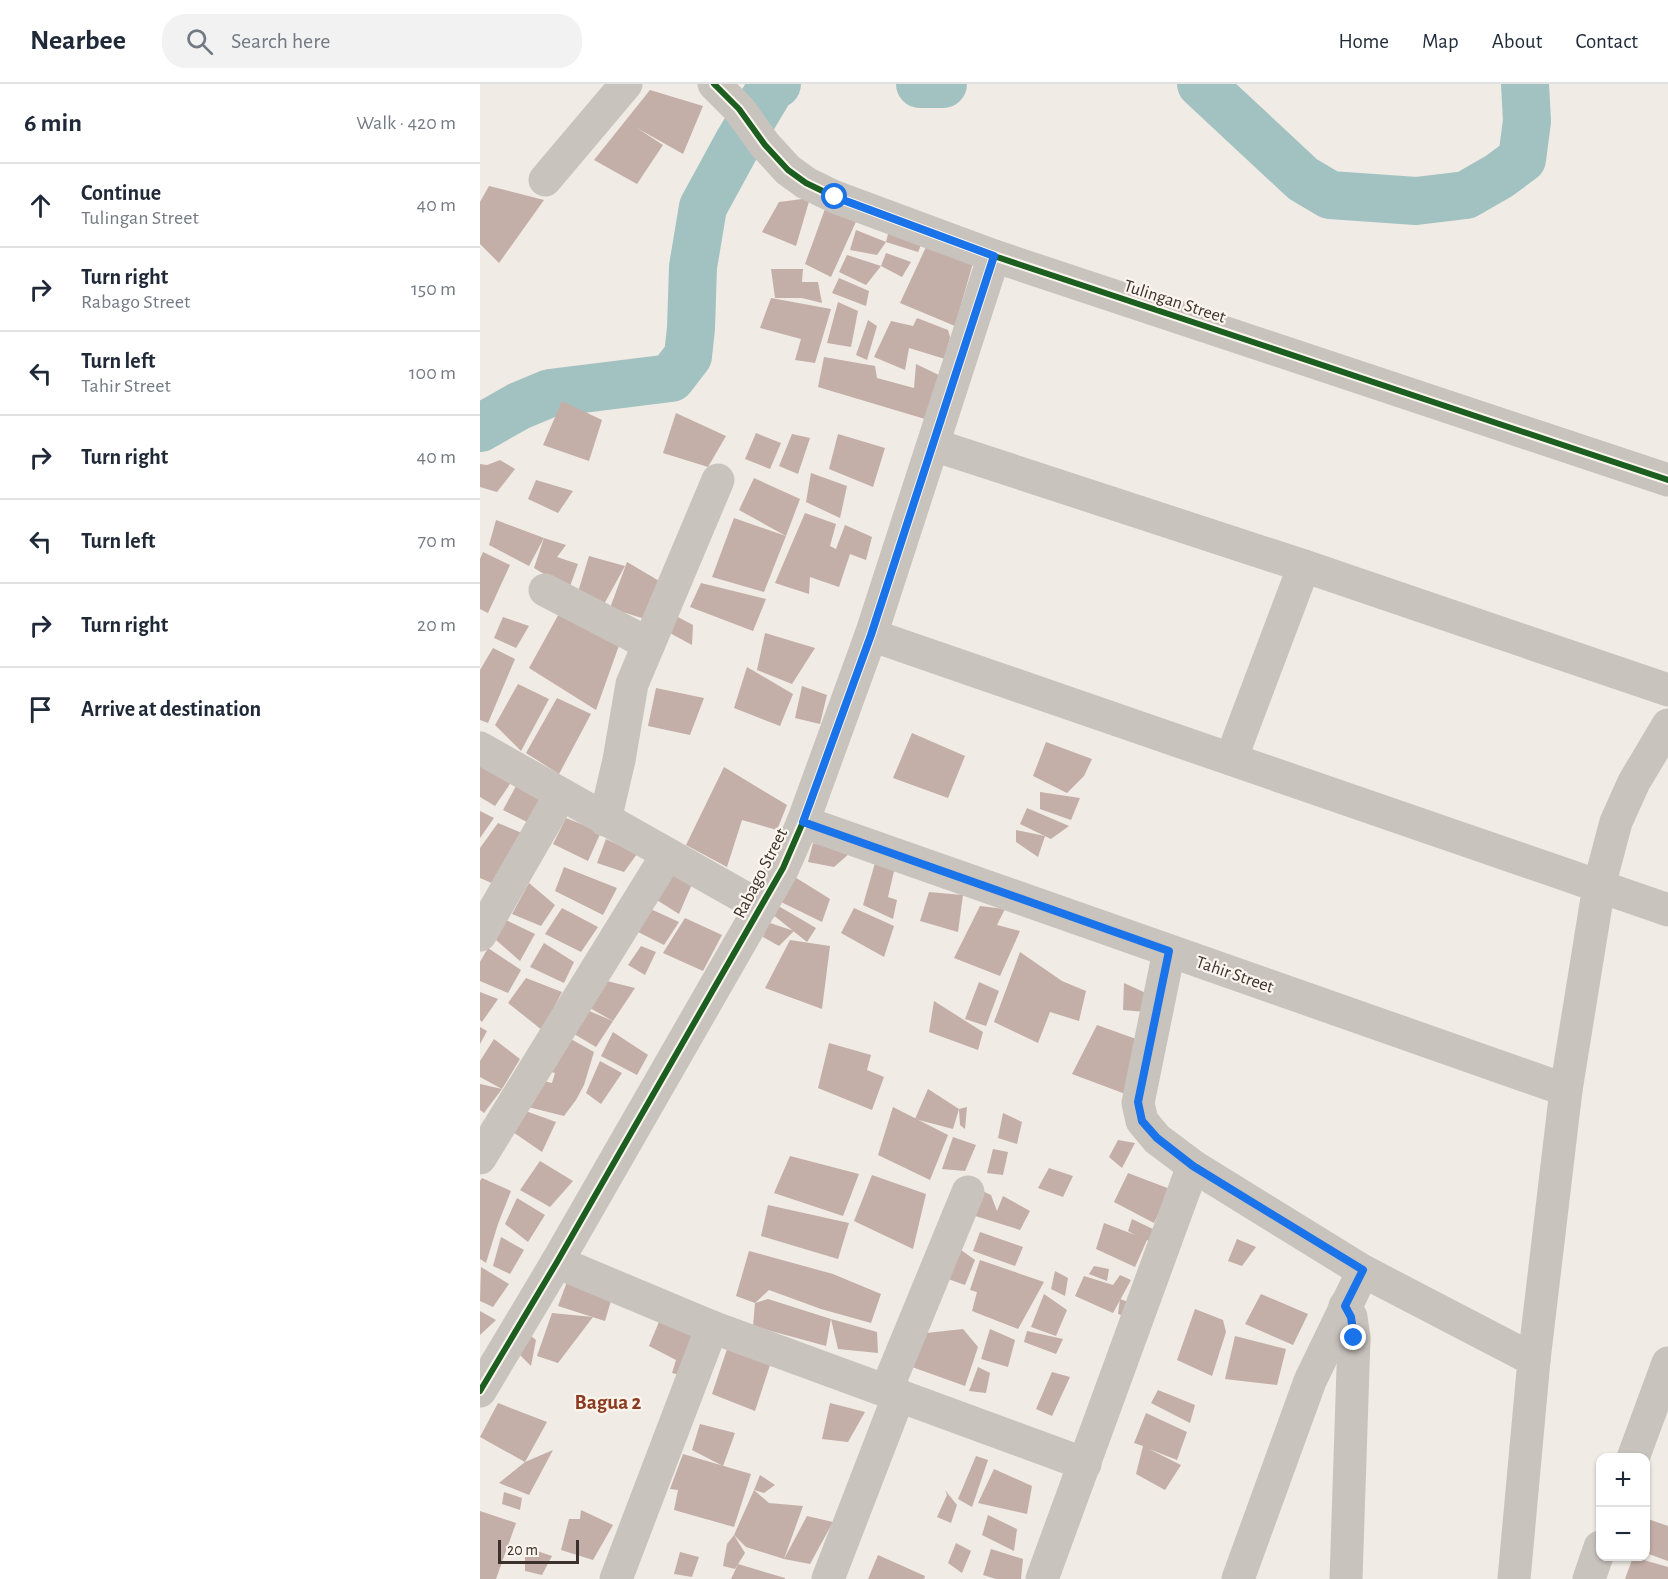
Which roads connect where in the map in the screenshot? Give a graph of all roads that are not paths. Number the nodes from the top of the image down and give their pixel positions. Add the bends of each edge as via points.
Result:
1 (626, 84) edge
2 (714, 84) edge
3 (546, 180) dead end
4 (994, 256) junction
5 (934, 445) junction
6 (718, 480) dead end
7 (1668, 480) edge
8 (1304, 566) junction
9 (545, 590) dead end
10 (871, 635) junction
11 (649, 644) junction
12 (1668, 690) edge
13 (1668, 725) edge
14 (480, 748) edge
15 (1231, 759) junction
16 (561, 795) junction
17 (604, 820) junction
18 (803, 822) junction
19 (667, 855) junction
20 (1599, 886) junction
21 (761, 907) junction
22 (1668, 910) edge
23 (480, 935) edge
24 (1169, 951) junction
25 (1566, 1090) junction
26 (480, 1158) edge
27 (1193, 1166) junction
28 (968, 1192) dead end
29 (558, 1262) junction
30 (1363, 1270) junction
31 (1345, 1306) junction
32 (712, 1327) junction
33 (1534, 1360) junction
34 (1668, 1363) edge
35 (480, 1391) edge
36 (892, 1393) junction
37 (1635, 1453) edge
38 (1085, 1464) junction
39 (1596, 1559) edge
40 (616, 1579) edge
41 (828, 1579) edge
42 (1042, 1579) edge
43 (1239, 1579) edge
44 (1346, 1579) edge
45 (1514, 1579) edge
46 (1589, 1579) edge

1 - 3 street
2 - 4 street, Tulingan Street via 788,170 806,183
4 - 5 street, Rabago Street
4 - 7 street, Tulingan Street
5 - 8 street
5 - 10 street, Rabago Street
6 - 11 street
8 - 12 street
8 - 15 street
9 - 11 street
10 - 15 street
10 - 18 street, Rabago Street
11 - 17 street via 633,684
13 - 20 street via 1616,822
14 - 16 street
15 - 20 street
16 - 17 street
16 - 23 street
17 - 19 street
18 - 21 street, Rabago Street
18 - 24 street, Tahir Street
19 - 21 street
19 - 26 street
20 - 22 street
20 - 25 street
21 - 29 street, Rabago Street
24 - 25 street, Tahir Street
24 - 27 street via 1138,1102 1142,1121
25 - 33 street
27 - 30 street
27 - 38 street
28 - 36 street
29 - 32 street
29 - 35 street, Rabago Street
30 - 31 street
30 - 33 street
31 - 43 street via 1310,1381
31 - 44 street via 1354,1338
32 - 36 street
32 - 40 street
33 - 45 street
34 - 37 street
36 - 38 street
36 - 41 street
38 - 42 street
39 - 46 street

